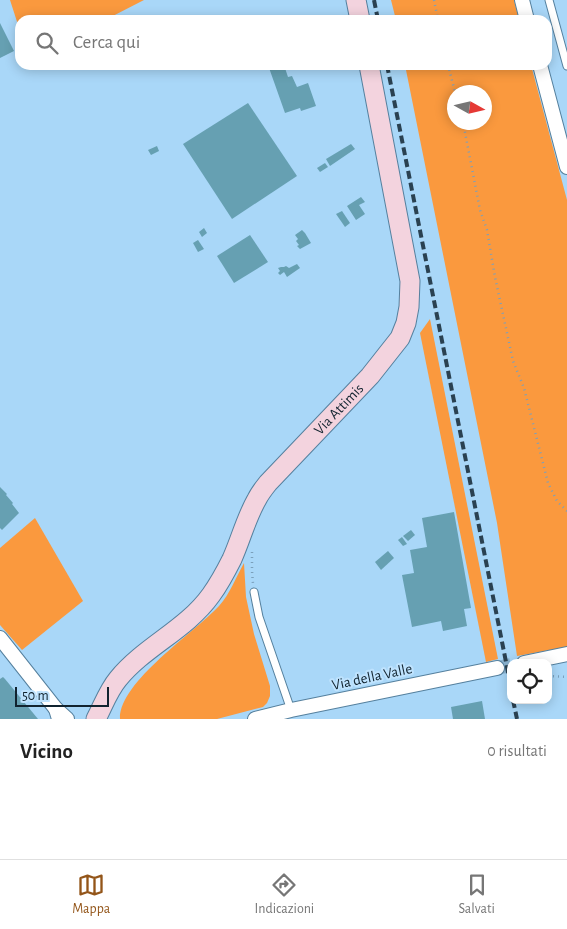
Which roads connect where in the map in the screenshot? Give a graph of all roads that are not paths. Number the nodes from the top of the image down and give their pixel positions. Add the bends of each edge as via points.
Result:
1 (356, 0) edge
2 (522, 0) edge
3 (550, 0) edge
4 (359, 15) edge
5 (526, 15) edge
6 (567, 66) edge
7 (370, 70) edge
8 (541, 70) edge
9 (567, 167) edge
10 (254, 592) road end
11 (0, 638) edge
12 (567, 654) edge
13 (543, 659) edge
14 (497, 668) tunnel mouth
15 (108, 694) junction
16 (57, 714) edge
17 (293, 715) edge
18 (67, 719) edge
19 (96, 719) edge
20 (105, 719) edge
21 (254, 719) edge

1 - 4 street
2 - 5 street
3 - 6 lane
7 - 15 street, Via Attimis via 410,281 409,308 400,338 370,376 268,483 257,499 222,579 197,613 125,671
8 - 9 street
10 - 17 lane via 259,617
11 - 16 street
12 - 13 street
14 - 17 street, Via della Valle
15 - 19 street, Via Attimis
15 - 20 street, Via Attimis
16 - 18 street
17 - 21 street, Via della Valle

